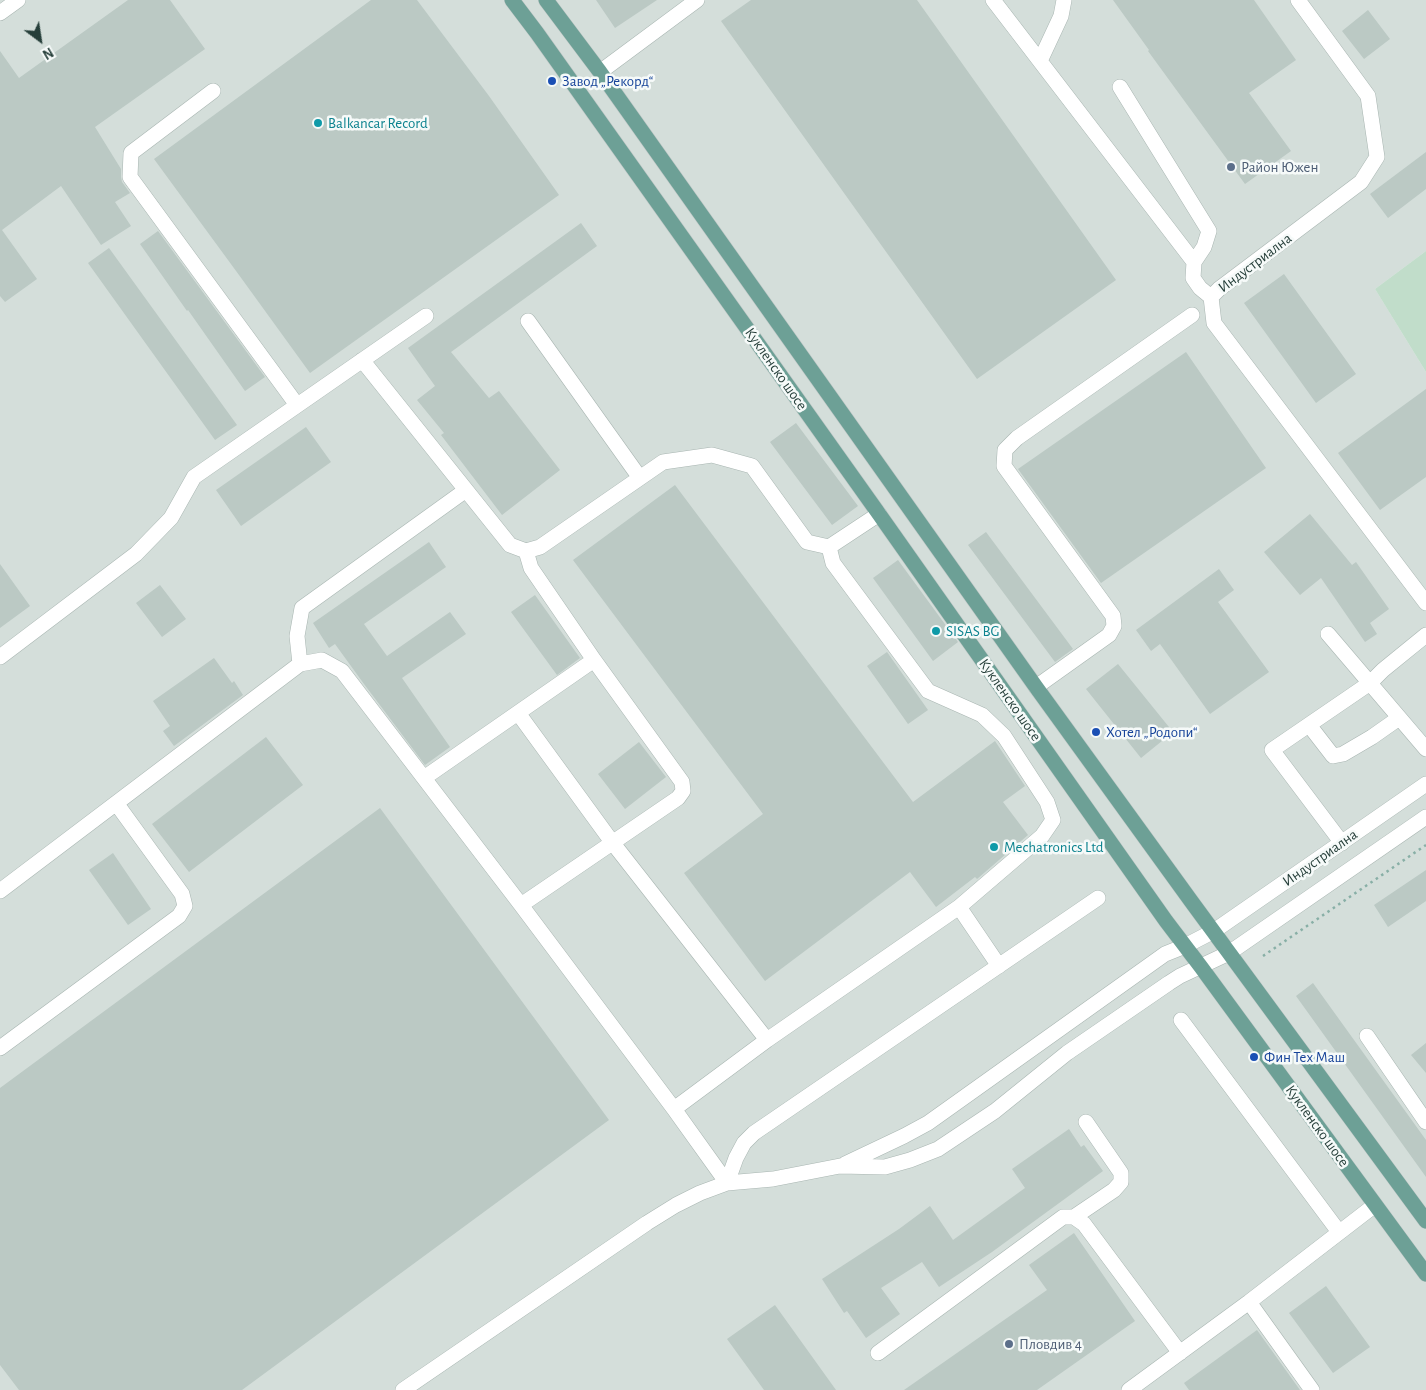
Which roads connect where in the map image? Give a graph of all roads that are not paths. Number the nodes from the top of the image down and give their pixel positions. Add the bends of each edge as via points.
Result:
1 (18, 0) edge
2 (512, 0) edge
3 (546, 0) edge
4 (697, 0) edge
5 (993, 0) edge
6 (1064, 0) edge
7 (1298, 0) edge
8 (0, 13) edge
9 (1040, 61) junction
10 (600, 72) junction
11 (1120, 86) dead end
12 (213, 92) dead end
13 (1194, 262) junction
14 (1211, 297) junction
15 (1192, 315) dead end
16 (426, 316) dead end
17 (528, 321) dead end
18 (362, 360) junction
19 (297, 405) junction
20 (640, 478) junction
21 (466, 490) junction
22 (879, 514) junction
23 (829, 547) junction
24 (526, 551) junction
25 (1426, 604) edge
26 (1328, 634) dead end
27 (1426, 635) edge
28 (0, 657) edge
29 (594, 660) junction
30 (300, 664) junction
31 (1370, 683) junction
32 (1036, 687) junction
33 (518, 713) junction
34 (1400, 718) junction
35 (1309, 725) junction
36 (1426, 749) edge
37 (424, 778) junction
38 (1426, 784) edge
39 (116, 803) junction
40 (1426, 817) edge
41 (612, 842) junction
42 (1342, 842) junction
43 (0, 891) edge
44 (1098, 898) dead end
45 (521, 905) junction
46 (959, 908) junction
47 (1214, 932) junction
48 (1186, 946) junction
49 (1229, 953) junction
50 (999, 966) junction
51 (1201, 967) junction
52 (1181, 1020) dead end
53 (1367, 1036) dead end
54 (767, 1040) junction
55 (0, 1048) edge
56 (674, 1109) junction
57 (1086, 1122) dead end
58 (1426, 1122) edge
59 (840, 1166) junction
60 (727, 1183) junction
61 (1375, 1205) junction
62 (1074, 1218) junction
63 (1426, 1221) edge
64 (1339, 1232) junction
65 (1426, 1274) edge
66 (1249, 1302) junction
67 (878, 1352) dead end
68 (1180, 1352) junction
69 (425, 1384) edge
70 (403, 1390) edge
71 (1129, 1390) edge
72 (1312, 1390) edge

1 - 8 street
2 - 22 main road, Кукленско шосе
3 - 10 main road, Кукленско шосе
4 - 10 street
5 - 9 street
6 - 9 street via 1061,16
7 - 14 street, Индустриална via 1368,96 1377,157 1361,182
9 - 13 street
10 - 32 main road, Кукленско шосе
11 - 13 street via 1209,231 1204,248
12 - 19 street via 131,154 130,177
13 - 14 street via 1193,278
14 - 25 street, Индустриална via 1214,323
15 - 32 street via 1017,438 1005,450 1004,466 1113,616 1114,626 1109,635
16 - 18 street
17 - 20 street
18 - 19 street
18 - 21 street
19 - 28 street via 194,477 171,518 136,554
20 - 23 street via 663,462 712,455 752,466 807,542
20 - 24 street via 540,547
21 - 24 street via 510,545
21 - 30 street via 302,608 297,636
22 - 23 street
22 - 48 main road, Кукленско шосе
23 - 46 street via 833,563 928,691 982,715 1004,736 1047,802 1053,820 1042,836
24 - 29 street via 531,568
26 - 31 street
27 - 31 street
29 - 33 street
29 - 41 street via 682,782 683,790 678,798
30 - 37 street via 322,660 342,671
30 - 39 street
31 - 34 street
31 - 35 street
32 - 47 main road, Кукленско шосе
33 - 37 street
33 - 41 street
34 - 35 street via 1343,754 1333,756
34 - 36 street
35 - 42 street via 1272,750
37 - 45 street
38 - 42 street, Индустриална
39 - 43 street
39 - 55 street via 182,894 185,906 179,916
40 - 49 street, Индустриална
41 - 45 street
41 - 54 street
42 - 47 street, Индустриална
44 - 50 street
45 - 56 street
46 - 50 street
46 - 54 street
47 - 48 street, Индустриална
47 - 49 main road, Кукленско шосе
48 - 51 main road, Кукленско шосе
48 - 59 street, Индустриална via 1165,954 928,1123
49 - 51 street, Индустриална
49 - 63 main road, Кукленско шосе
50 - 60 street via 754,1133 744,1143
51 - 59 street, Индустриална via 1169,983 1067,1053 995,1111 938,1149 885,1167
51 - 61 main road, Кукленско шосе
52 - 64 street
53 - 58 street
54 - 56 street
56 - 60 street
57 - 62 street via 1120,1173 1121,1182
59 - 60 street via 773,1179
60 - 69 street via 676,1205
61 - 64 street
61 - 65 main road, Кукленско шосе
62 - 67 street via 1063,1217
62 - 68 street via 1084,1224
64 - 66 street
66 - 68 street
66 - 72 street
68 - 71 street
69 - 70 street

